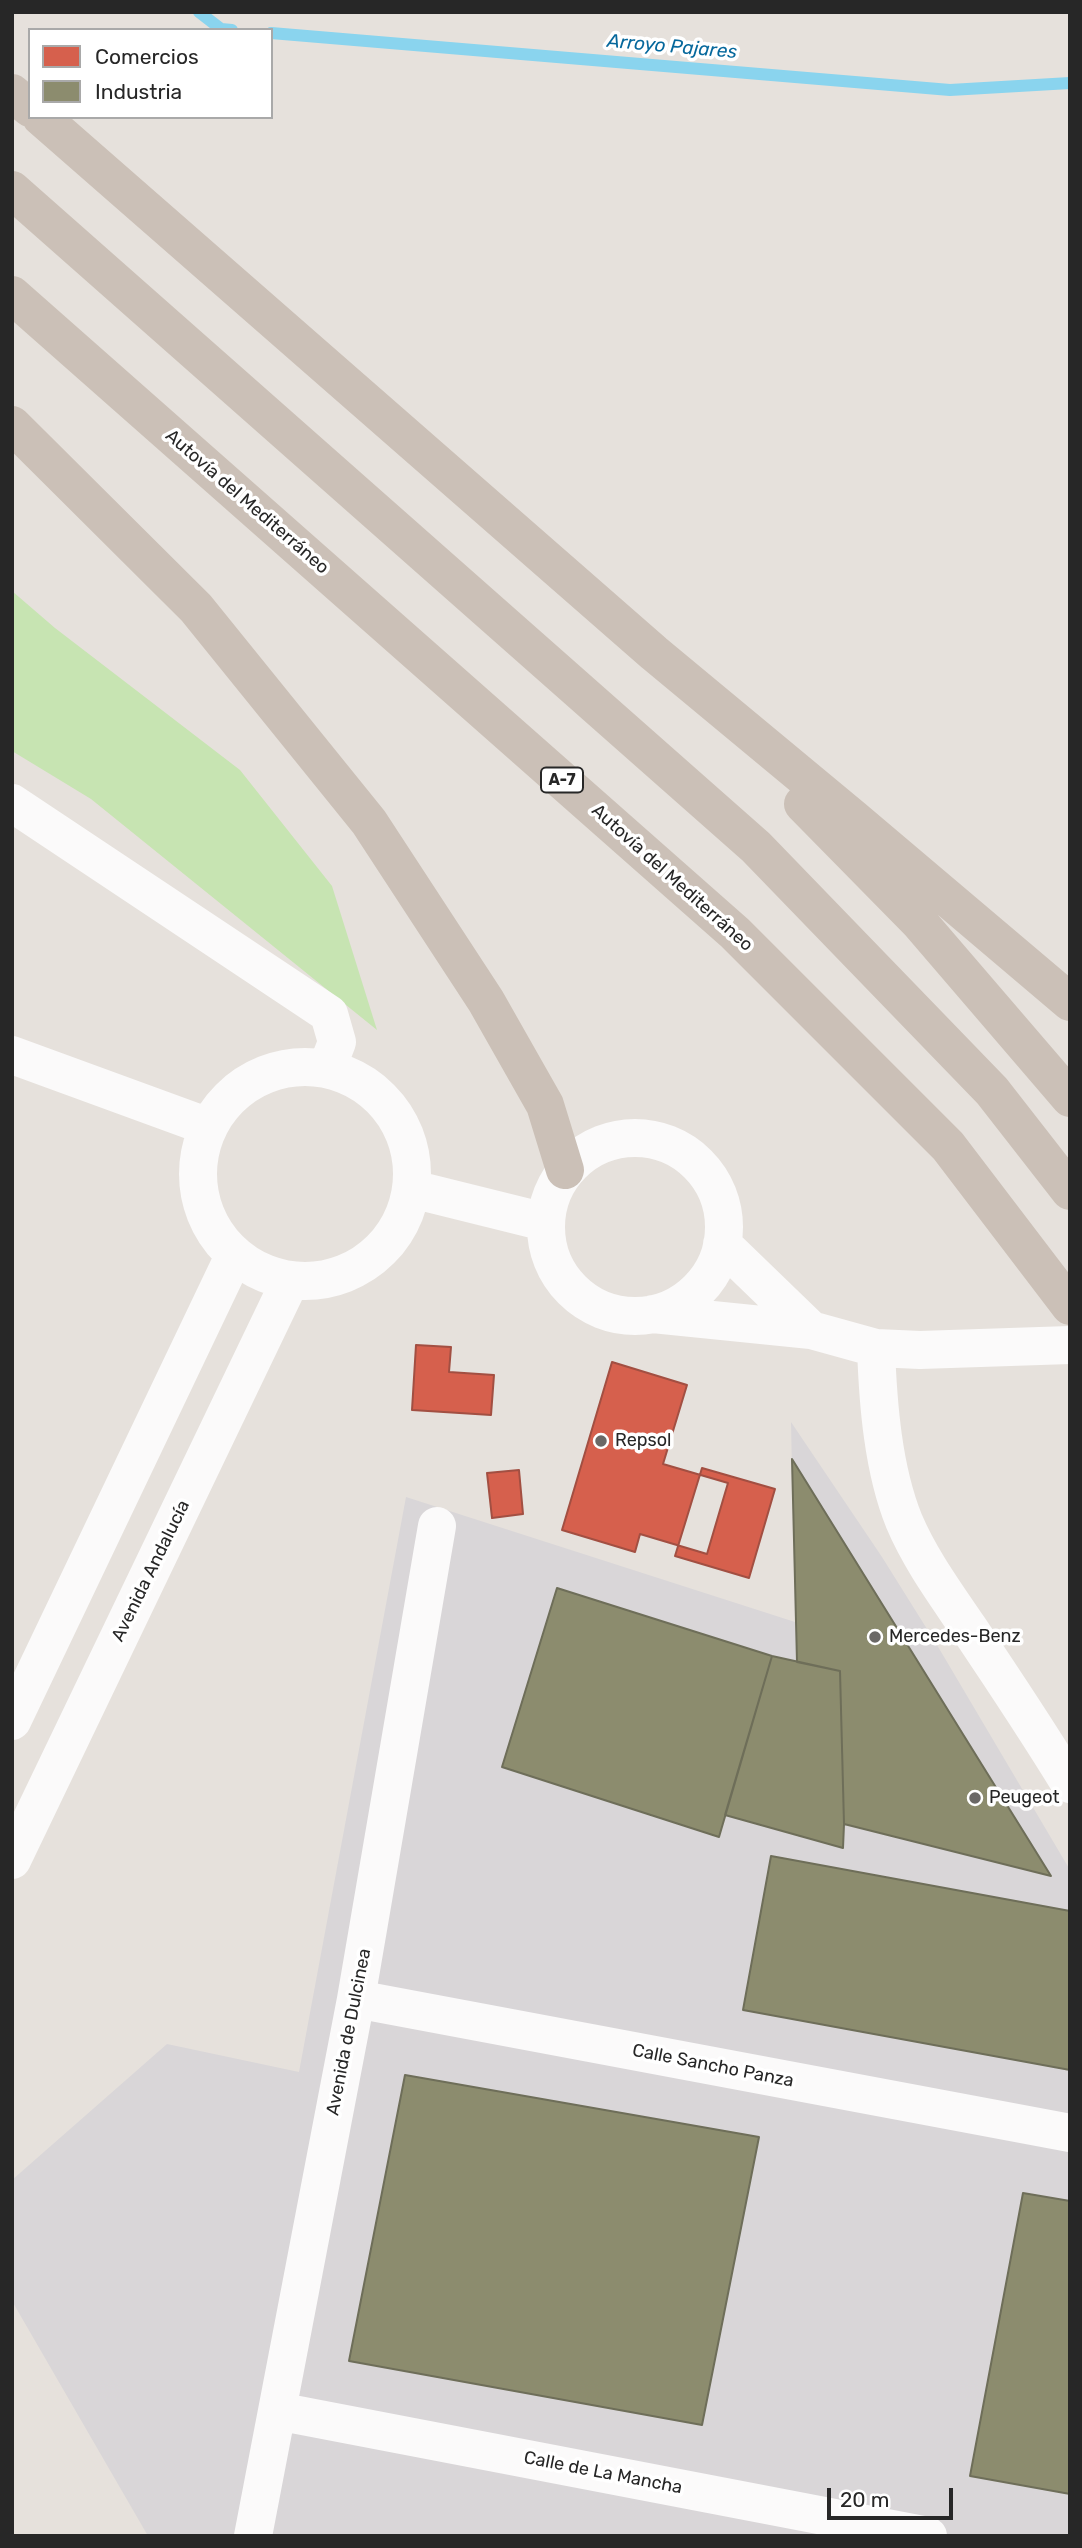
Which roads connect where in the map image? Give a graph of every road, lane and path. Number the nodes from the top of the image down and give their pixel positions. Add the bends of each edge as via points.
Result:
1 (12, 93) edge
2 (28, 106) edge
3 (43, 119) edge
4 (12, 190) edge
5 (12, 295) edge
6 (12, 425) edge
7 (654, 653) junction
8 (12, 803) edge
9 (1070, 1002) edge
10 (12, 1055) edge
11 (327, 1068) junction
12 (1070, 1098) edge
13 (209, 1127) junction
14 (565, 1170) junction
15 (412, 1189) junction
16 (1070, 1191) edge
17 (545, 1223) junction
18 (722, 1244) junction
19 (234, 1256) junction
20 (290, 1281) junction
21 (1070, 1306) edge
22 (653, 1314) junction
23 (811, 1330) junction
24 (1070, 1345) edge
25 (876, 1348) junction
26 (437, 1527) dead end
27 (12, 1721) edge
28 (1070, 1784) edge
29 (12, 1860) edge
30 (356, 1999) junction
31 (1070, 2133) edge
32 (277, 2411) junction
33 (253, 2536) edge
34 (928, 2536) edge

1 - 2 highway
3 - 7 highway
4 - 16 highway via 756,847 992,1091
5 - 21 highway, Autovía del Mediterráneo / A-7 via 735,933 948,1146
6 - 14 highway via 196,608 369,822 486,1001 545,1105
7 - 9 highway
7 - 12 highway via 919,922
8 - 11 street via 329,1014 337,1042
10 - 13 street
11 - 13 street via 292,1068 258,1078 229,1098
11 - 15 street via 363,1080 384,1101 403,1129 412,1158
13 - 19 street via 198,1161 199,1196 211,1229
14 - 17 street via 551,1195
14 - 18 street via 588,1152 615,1140 644,1138 673,1146 697,1163 715,1186 723,1215
15 - 17 street
15 - 20 street via 402,1222 382,1249 355,1270 324,1280
17 - 22 street via 548,1249 558,1274 576,1295 625,1316
18 - 22 street via 714,1268 698,1290 678,1305
18 - 23 street
19 - 20 street via 260,1273
19 - 27 street
20 - 29 street, Avenida Andalucía
22 - 23 street
23 - 25 street
24 - 25 street
25 - 28 street via 877,1399 904,1520 921,1556
26 - 30 street, Avenida de Dulcinea
30 - 31 street, Calle Sancho Panza
30 - 32 street, Avenida de Dulcinea
32 - 33 street, Avenida de Dulcinea
32 - 34 street, Calle de La Mancha

